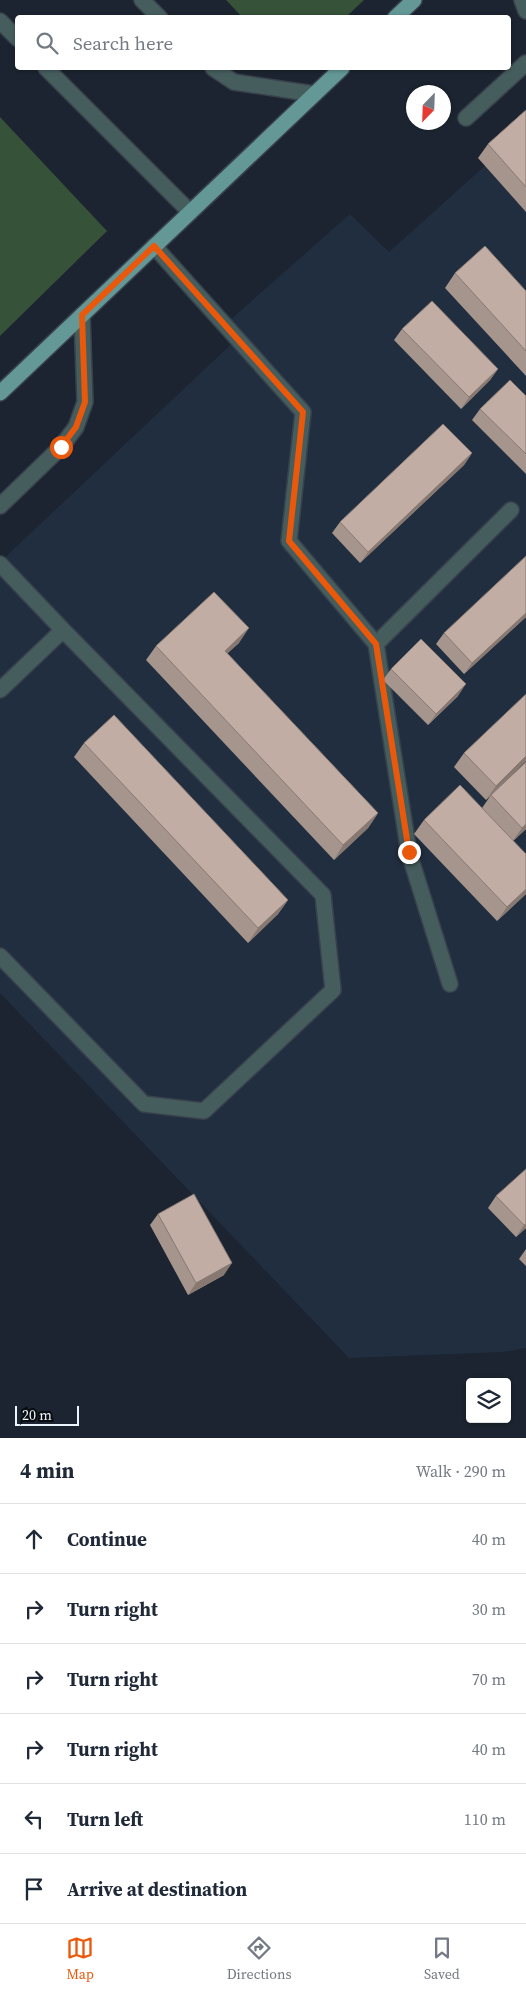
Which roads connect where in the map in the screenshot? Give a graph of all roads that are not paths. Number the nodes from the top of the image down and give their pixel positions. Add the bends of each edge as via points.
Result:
1 (142, 0) edge
2 (414, 0) edge
3 (522, 0) edge
4 (526, 11) edge
5 (157, 15) edge
6 (398, 15) edge
7 (0, 21) edge
8 (15, 36) edge
9 (526, 63) edge
10 (48, 70) edge
11 (217, 70) edge
12 (340, 70) edge
13 (314, 94) junction
14 (466, 118) dead end
15 (190, 212) junction
16 (154, 246) junction
17 (82, 315) junction
18 (0, 393) edge
19 (0, 506) edge
20 (511, 510) dead end
21 (0, 564) edge
22 (63, 630) junction
23 (376, 644) junction
24 (0, 690) edge
25 (0, 956) edge
26 (450, 984) dead end

1 - 5 lane
2 - 6 main road
3 - 4 lane
7 - 8 lane
9 - 14 lane
10 - 15 lane
11 - 13 lane via 234,82
12 - 13 main road
13 - 15 main road
15 - 16 main road
16 - 17 main road
16 - 23 lane via 303,412 289,541
17 - 18 main road
17 - 19 lane via 85,402 76,427 61,447
20 - 23 lane
21 - 22 lane
22 - 24 lane
22 - 25 lane via 323,896 333,990 204,1111 144,1104
23 - 26 lane via 409,852

